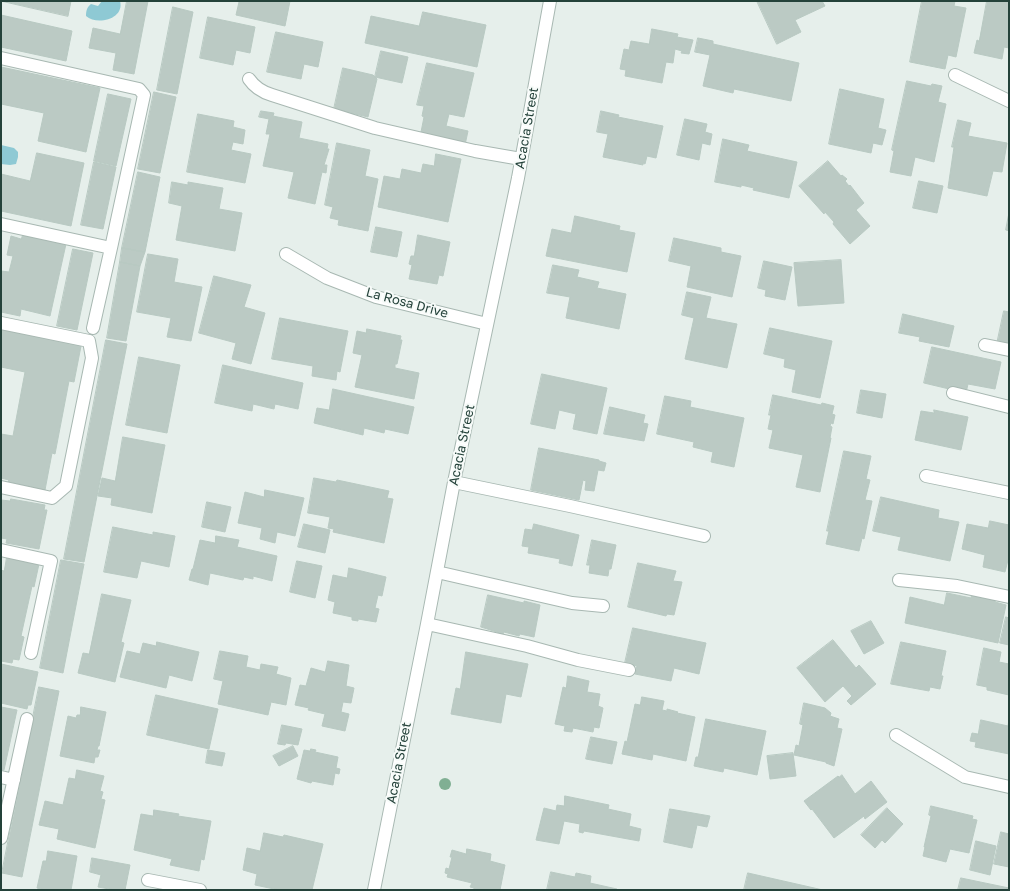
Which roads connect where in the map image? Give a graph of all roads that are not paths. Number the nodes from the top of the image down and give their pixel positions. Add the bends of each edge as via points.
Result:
1 (550, 1) edge
2 (1, 58) edge
3 (955, 75) dead end
4 (249, 79) dead end
5 (1009, 101) edge
6 (521, 159) junction
7 (1, 224) edge
8 (111, 248) junction
9 (286, 254) dead end
10 (1, 323) edge
11 (487, 324) junction
12 (93, 328) dead end
13 (985, 345) dead end
14 (1009, 350) edge
15 (953, 394) dead end
16 (1009, 407) edge
17 (926, 476) dead end
18 (454, 482) junction
19 (1, 487) edge
20 (1009, 493) edge
21 (704, 536) dead end
22 (1, 550) edge
23 (437, 572) junction
24 (899, 580) dead end
25 (1009, 597) edge
26 (603, 606) dead end
27 (427, 624) junction
28 (31, 653) dead end
29 (629, 670) dead end
30 (27, 719) dead end
31 (896, 735) dead end
32 (1, 777) edge
33 (14, 780) junction
34 (1009, 787) edge
35 (1, 838) edge
36 (148, 880) dead end
37 (200, 890) edge
38 (374, 890) edge

1 - 6 street, Acacia Street
2 - 8 street via 139,89 144,95
3 - 5 street
4 - 6 street via 261,91 375,128
6 - 11 street, Acacia Street
7 - 8 street
8 - 12 street
9 - 11 street, La Rosa Drive via 326,278 376,297
10 - 19 street via 89,341 92,358 66,486 52,498
11 - 18 street, Acacia Street
13 - 14 street
15 - 16 street
17 - 20 street
18 - 21 street
18 - 23 street, Acacia Street
22 - 28 street via 51,561
23 - 26 street via 572,603
23 - 27 street, Acacia Street
24 - 25 street via 957,586
27 - 29 street
27 - 38 street, Acacia Street
30 - 33 street
31 - 34 street via 965,777
32 - 33 street
33 - 35 street
36 - 37 street

